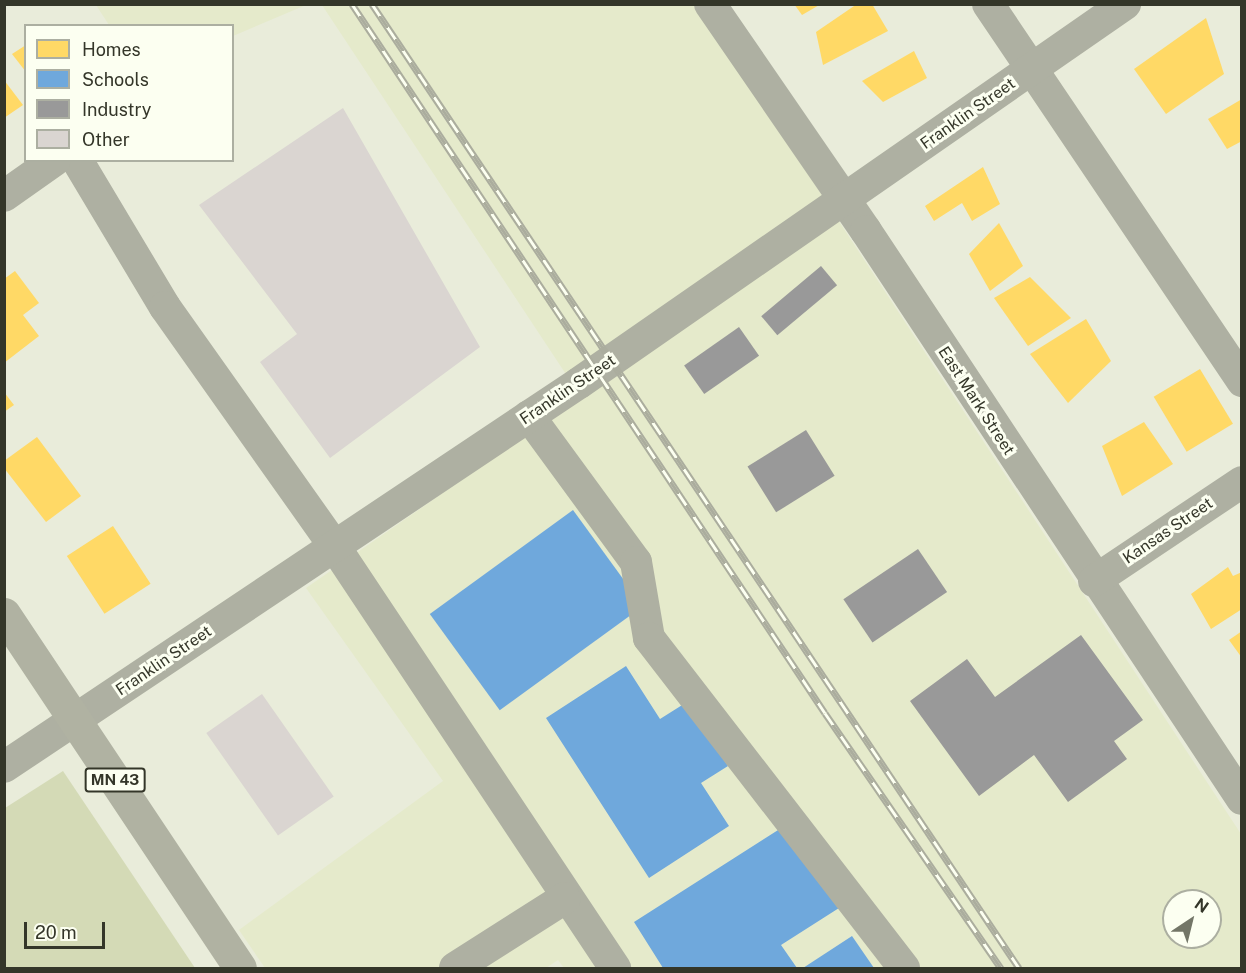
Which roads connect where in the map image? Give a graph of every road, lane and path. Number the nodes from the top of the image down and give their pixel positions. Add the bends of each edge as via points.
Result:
1 (710, 4) edge
2 (988, 4) edge
3 (1125, 4) edge
4 (1031, 70) junction
5 (53, 162) edge
6 (78, 162) edge
7 (4, 195) edge
8 (843, 201) junction
9 (1242, 381) edge
10 (529, 416) junction
11 (1242, 482) edge
12 (335, 547) junction
13 (1094, 581) junction
14 (4, 614) edge
15 (75, 720) junction
16 (4, 767) edge
17 (1242, 799) edge
18 (566, 898) junction
19 (240, 969) edge
20 (455, 969) edge
21 (615, 969) edge
22 (904, 969) edge

1 - 8 street, East Mark Street
2 - 4 street
3 - 4 street, Franklin Street
4 - 8 street, Franklin Street
4 - 9 street via 1058,104
5 - 7 street
6 - 12 street via 165,308
8 - 10 street, Franklin Street
8 - 13 street, East Mark Street
10 - 12 street, Franklin Street
10 - 22 street via 636,562 649,638
11 - 13 street, Kansas Street
12 - 15 street, Franklin Street
12 - 18 street
13 - 17 street, East Mark Street
14 - 15 main road, MN 43
15 - 16 street, Franklin Street
15 - 19 main road, MN 43
18 - 20 street
18 - 21 street

